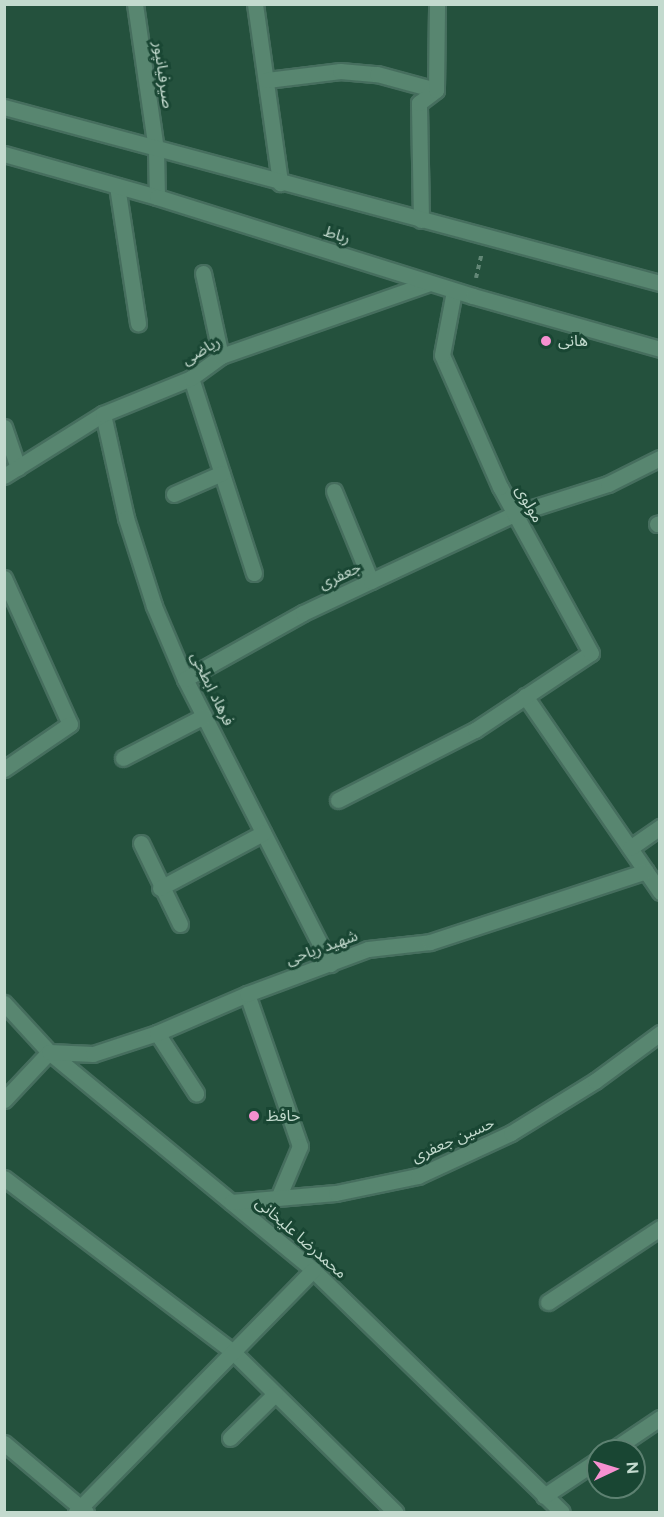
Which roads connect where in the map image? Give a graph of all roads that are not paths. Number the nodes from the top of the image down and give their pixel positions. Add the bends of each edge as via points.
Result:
1 (135, 4) edge
2 (255, 4) edge
3 (437, 4) edge
4 (267, 80) junction
5 (436, 90) junction
6 (4, 107) edge
7 (156, 150) junction
8 (4, 154) edge
9 (280, 183) junction
10 (117, 186) junction
11 (157, 197) junction
12 (421, 220) junction
13 (203, 273) dead end
14 (429, 283) junction
15 (660, 283) edge
16 (454, 291) junction
17 (138, 323) dead end
18 (660, 349) edge
19 (221, 357) junction
20 (191, 378) junction
21 (103, 414) junction
22 (4, 427) edge
23 (660, 458) edge
24 (11, 472) edge
25 (222, 473) junction
26 (334, 491) dead end
27 (174, 494) dead end
28 (514, 514) junction
29 (254, 573) dead end
30 (4, 578) edge
31 (370, 581) junction
32 (186, 679) junction
33 (525, 696) junction
34 (204, 716) junction
35 (123, 758) dead end
36 (4, 769) edge
37 (338, 800) dead end
38 (660, 827) edge
39 (263, 833) junction
40 (141, 843) dead end
41 (630, 848) junction
42 (646, 871) junction
43 (160, 888) junction
44 (660, 892) edge
45 (180, 924) dead end
46 (330, 964) junction
47 (247, 994) junction
48 (4, 1003) edge
49 (660, 1033) edge
50 (157, 1034) junction
51 (49, 1052) junction
52 (196, 1093) dead end
53 (4, 1100) edge
54 (4, 1178) edge
55 (278, 1198) junction
56 (231, 1202) junction
57 (660, 1228) edge
58 (313, 1270) junction
59 (548, 1302) dead end
60 (232, 1352) junction
61 (275, 1394) junction
62 (660, 1418) edge
63 (230, 1438) dead end
64 (629, 1439) edge
65 (4, 1443) edge
66 (586, 1468) edge
67 (544, 1496) junction
68 (81, 1511) edge
69 (395, 1512) edge
70 (562, 1512) edge

1 - 7 street, صیرفیانپور
2 - 4 street
3 - 5 street
4 - 5 street via 340,70 377,74
4 - 9 street
5 - 12 street via 419,103
6 - 7 street
7 - 9 street
7 - 11 street, صیرفیانپور
8 - 10 street, رباط
9 - 12 street
10 - 11 street, رباط
10 - 17 street
11 - 14 street, رباط
12 - 15 street
13 - 19 street
14 - 16 street, رباط
14 - 19 street, ریاضی
16 - 18 street, رباط
16 - 28 street, مولوی via 442,355
19 - 20 street, ریاضی
20 - 21 street, ریاضی
20 - 25 street
21 - 24 street, ریاضی
21 - 32 street, فرهاد ابطحی via 126,518 154,606
22 - 24 street
23 - 28 street, جعفری via 608,484
25 - 27 street
25 - 29 street
26 - 31 street
28 - 31 street, جعفری
28 - 33 street, مولوی via 591,653
30 - 36 street via 70,724
31 - 32 street, جعفری via 303,613
32 - 34 street, فرهاد ابطحی
33 - 37 street, مولوی via 475,730
33 - 41 street
34 - 35 street
34 - 39 street, فرهاد ابطحی
38 - 41 street
39 - 43 street
39 - 46 street, فرهاد ابطحی
40 - 43 street
41 - 42 street
42 - 44 street
42 - 46 street, شهید ریاحی via 430,942 368,950
43 - 45 street
46 - 47 street, شهید ریاحی
47 - 50 street, شهید ریاحی
47 - 55 street via 300,1146
48 - 51 street, محمدرضا علیخانی
49 - 55 street, حسین جعفری via 595,1081 511,1133 418,1176 336,1193
50 - 51 street, شهید ریاحی via 93,1054
50 - 52 street
51 - 53 street
51 - 56 street, محمدرضا علیخانی
54 - 60 street
55 - 56 street, حسین جعفری
56 - 58 street, محمدرضا علیخانی
57 - 59 street
58 - 60 street
58 - 67 street, محمدرضا علیخانی
60 - 61 street
60 - 68 street
61 - 63 street
61 - 69 street
62 - 64 street
65 - 68 street
66 - 67 street
67 - 70 street, محمدرضا علیخانی

